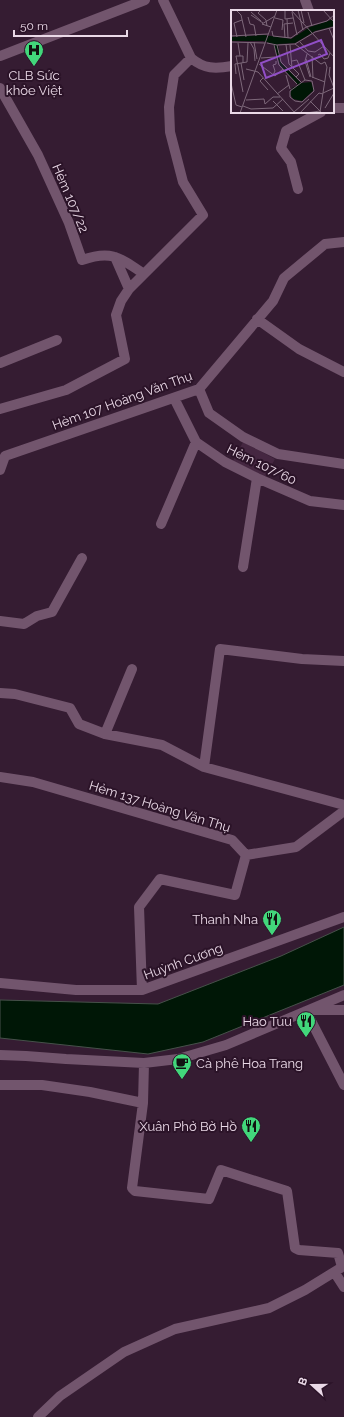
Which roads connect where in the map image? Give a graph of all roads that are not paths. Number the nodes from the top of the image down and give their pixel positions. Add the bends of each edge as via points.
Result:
1 (145, 0) edge
2 (163, 0) edge
3 (305, 0) edge
4 (309, 10) edge
5 (0, 56) edge
6 (191, 58) junction
7 (231, 66) edge
8 (0, 88) edge
9 (319, 113) edge
10 (298, 189) dead end
11 (344, 242) edge
12 (115, 257) junction
13 (144, 274) junction
14 (129, 289) junction
15 (258, 320) junction
16 (57, 340) dead end
17 (0, 363) edge
18 (344, 372) edge
19 (199, 389) junction
20 (174, 398) junction
21 (0, 408) edge
22 (196, 442) junction
23 (344, 464) edge
24 (0, 470) edge
25 (257, 478) junction
26 (344, 505) edge
27 (162, 524) dead end
28 (82, 558) dead end
29 (243, 567) dead end
30 (0, 622) edge
31 (344, 661) edge
32 (132, 669) dead end
33 (0, 693) edge
34 (105, 734) junction
35 (204, 767) junction
36 (0, 777) edge
37 (344, 805) edge
38 (344, 811) edge
39 (246, 855) junction
40 (344, 916) edge
41 (0, 983) edge
42 (142, 990) junction
43 (344, 995) edge
44 (306, 1010) junction
45 (344, 1010) edge
46 (0, 1056) edge
47 (144, 1063) junction
48 (0, 1085) edge
49 (344, 1085) edge
50 (143, 1104) junction
51 (340, 1269) edge
52 (344, 1287) edge
53 (38, 1417) edge

1 - 5 street
2 - 6 street
3 - 4 street
6 - 7 street via 199,65 209,68
6 - 13 street via 174,75 169,106 170,132 183,182 203,215
8 - 12 street, Hẻm 107/22 via 38,155 69,223 82,260 96,255
9 - 10 street via 286,131 281,148 291,162
11 - 15 street, Hẻm 107 Hoàng Văn Thụ via 325,244 284,278 273,301
12 - 13 street, Hẻm 107/22
12 - 14 street
13 - 14 street
14 - 21 street via 116,315 125,359 66,390
15 - 18 street via 299,349
15 - 19 street, Hẻm 107 Hoàng Văn Thụ
16 - 17 street
19 - 20 street, Hẻm 107 Hoàng Văn Thụ
19 - 23 street via 209,413 243,437 278,454
20 - 22 street, Hẻm 107/60
20 - 24 street, Hẻm 107 Hoàng Văn Thụ via 6,456
22 - 25 street, Hẻm 107/60 via 225,462
22 - 27 street
25 - 26 street, Hẻm 107/60 via 310,501
25 - 29 street
28 - 30 street via 52,612 37,616 24,624
31 - 35 street via 302,659 220,649
32 - 34 street
33 - 34 street via 15,694 70,708 79,724
34 - 35 street via 162,745
35 - 37 street
36 - 39 street, Hẻm 137 Hoàng Văn Thụ via 33,782 232,840
38 - 39 street via 296,847
39 - 42 street via 235,895 160,879 139,907
40 - 42 street, Huỳnh Cương
41 - 42 street, Huỳnh Cương via 76,990
43 - 44 street
44 - 45 street
44 - 47 street via 226,1046 178,1059
44 - 49 street
46 - 47 street
47 - 50 street
48 - 50 street via 42,1085
50 - 51 street via 132,1188 134,1191 209,1199 220,1170 286,1191 295,1248 338,1253
51 - 52 street
51 - 53 street via 269,1308 175,1329 124,1352 60,1396

